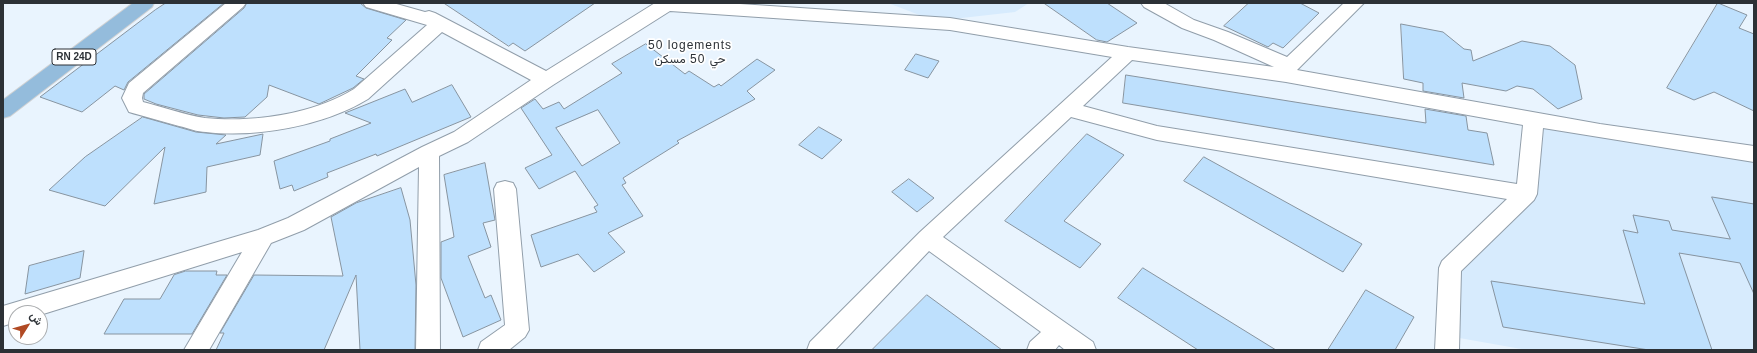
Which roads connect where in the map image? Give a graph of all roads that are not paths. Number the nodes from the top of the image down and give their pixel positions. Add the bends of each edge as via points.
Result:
1 (145, 3) edge
2 (237, 3) edge
3 (372, 3) edge
4 (400, 3) edge
5 (1150, 3) edge
6 (665, 4) edge
7 (1349, 5) edge
8 (441, 23) junction
9 (1128, 53) junction
10 (1288, 71) junction
11 (546, 80) junction
12 (1067, 109) junction
13 (3, 111) edge
14 (1534, 119) junction
15 (429, 152) junction
16 (1754, 154) edge
17 (505, 189) dead end
18 (1526, 194) junction
19 (263, 237) junction
20 (928, 238) junction
21 (3, 316) edge
22 (1057, 331) junction
23 (196, 350) edge
24 (428, 350) edge
25 (490, 350) edge
26 (819, 350) edge
27 (1039, 350) edge
28 (1084, 350) edge
29 (1447, 350) edge

1 - 13 main road, RN 24D
2 - 8 street via 136,88 132,95 132,102 136,107 204,125 236,127 270,124 319,113 361,94
3 - 8 street
4 - 8 street
5 - 10 street via 1188,24 1221,36
6 - 9 street via 950,24
6 - 11 street
7 - 10 street
8 - 11 street
9 - 10 street
9 - 12 street
10 - 14 street
11 - 15 street via 461,137
12 - 18 street via 1157,133
12 - 20 street
14 - 16 street
14 - 18 street
15 - 19 street via 296,224
15 - 24 street
17 - 25 street via 517,330
18 - 29 street via 1450,268
19 - 21 street
19 - 23 street
20 - 22 street
20 - 26 street
22 - 27 street
22 - 28 street

